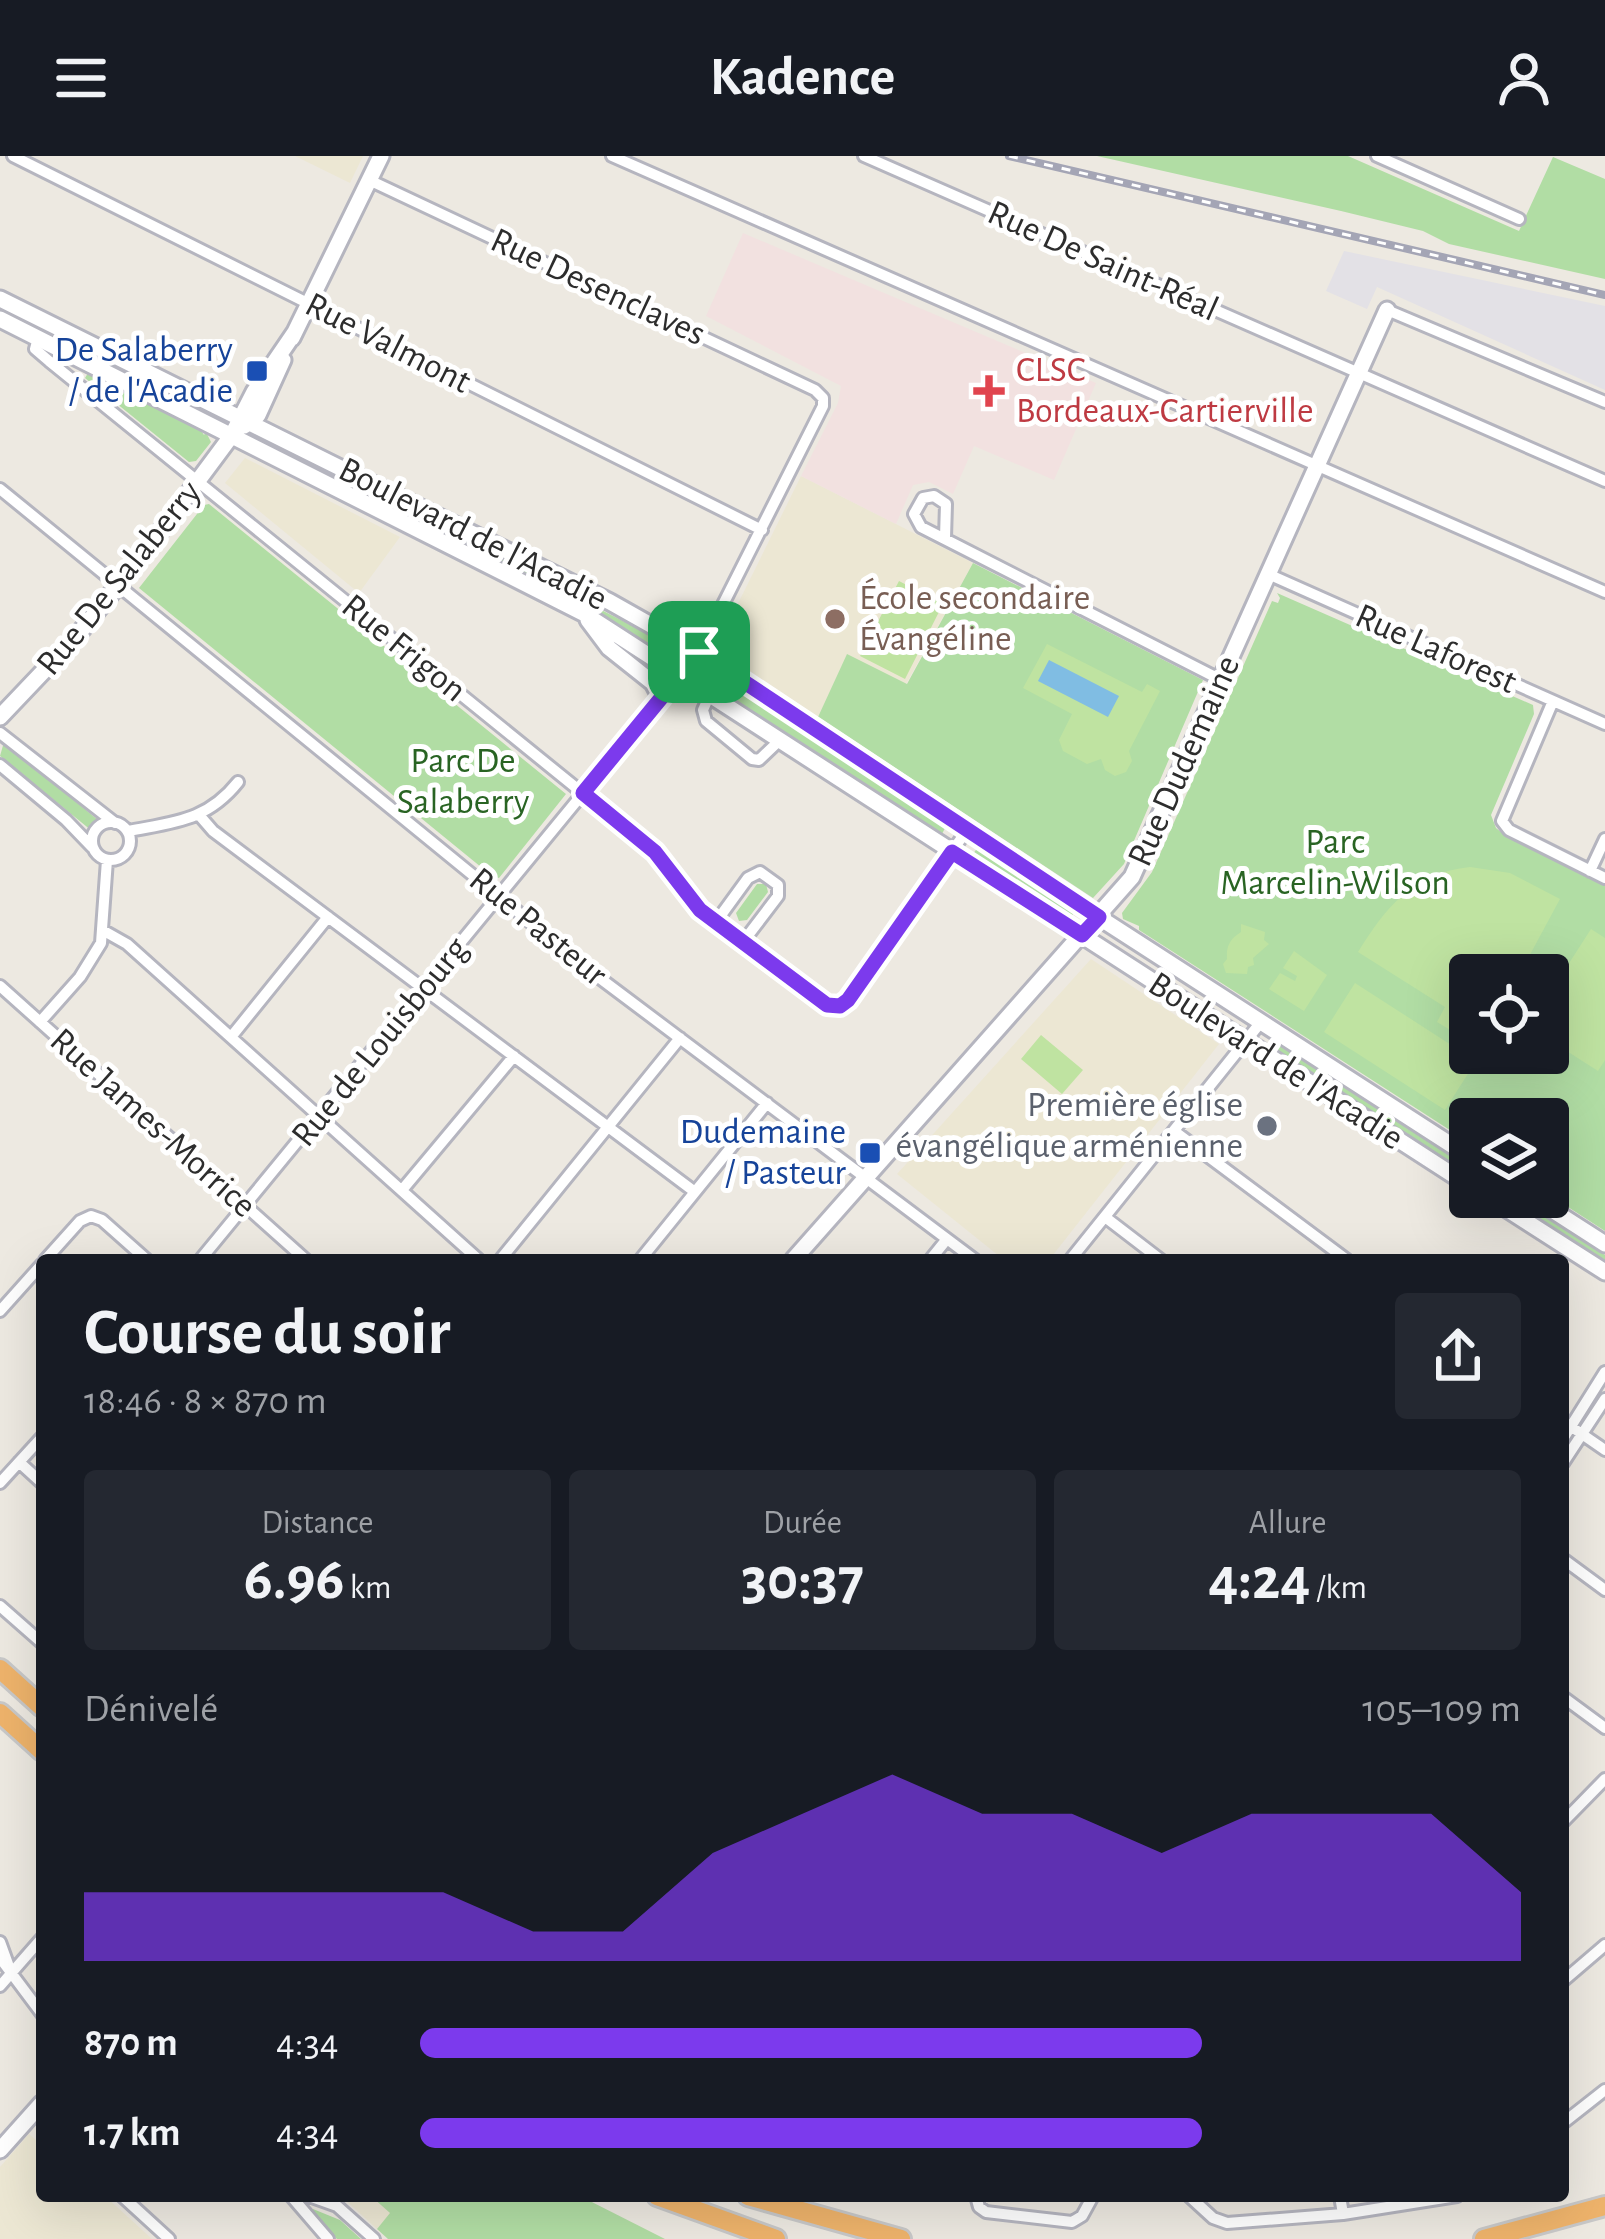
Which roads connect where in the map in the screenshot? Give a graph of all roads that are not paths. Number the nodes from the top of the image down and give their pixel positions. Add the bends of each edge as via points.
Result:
1 (13, 156) edge
2 (381, 156) edge
3 (612, 156) edge
4 (864, 156) edge
5 (1377, 156) edge
6 (369, 180) junction
7 (1520, 219) dead end
8 (0, 299) edge
9 (309, 304) junction
10 (1387, 310) joint
11 (0, 319) edge
12 (38, 338) junction
13 (88, 343) junction
14 (79, 359) junction
15 (1357, 372) junction
16 (73, 379) junction
17 (823, 398) joint
18 (1605, 402) edge
19 (244, 421) junction
20 (232, 435) junction
21 (1316, 465) junction
22 (200, 481) junction
23 (1605, 481) edge
24 (0, 489) edge
25 (762, 530) junction
26 (945, 538) dead end
27 (1268, 574) junction
28 (119, 586) junction
29 (1605, 592) edge
30 (583, 614) junction
31 (699, 652) junction
32 (680, 675) junction
33 (1221, 680) junction
34 (710, 694) junction
35 (661, 698) junction
36 (1553, 701) junction
37 (0, 716) edge
38 (1605, 724) edge
39 (0, 733) edge
40 (780, 740) junction
41 (0, 765) edge
42 (238, 782) dead end
43 (583, 793) junction
44 (200, 816) junction
45 (115, 823) junction
46 (967, 830) junction
47 (129, 831) junction
48 (1605, 839) edge
49 (92, 847) junction
50 (952, 852) junction
51 (107, 860) junction
52 (1590, 871) junction
53 (1605, 878) edge
54 (498, 896) junction
55 (328, 917) junction
56 (1099, 917) junction
57 (716, 922) junction
58 (104, 931) junction
59 (1082, 935) junction
60 (743, 942) junction
61 (0, 986) edge
62 (424, 989) junction
63 (40, 1022) junction
64 (1261, 1022) junction
65 (231, 1037) junction
66 (680, 1038) junction
67 (1247, 1041) junction
68 (514, 1056) junction
69 (767, 1103) junction
70 (320, 1117) junction
71 (608, 1126) junction
72 (1174, 1131) junction
73 (1449, 1143) edge
74 (1449, 1172) edge
75 (866, 1177) junction
76 (402, 1190) junction
77 (695, 1192) junction
78 (247, 1207) junction
79 (1105, 1217) junction
80 (1521, 1218) edge
81 (1565, 1218) edge
82 (947, 1239) junction
83 (1605, 1244) edge
84 (51, 1254) edge
85 (140, 1254) edge
86 (205, 1254) edge
87 (299, 1254) edge
88 (472, 1254) edge
89 (505, 1254) edge
90 (645, 1254) edge
91 (798, 1254) edge
92 (935, 1254) edge
93 (968, 1254) edge
94 (1075, 1254) edge
95 (1153, 1254) edge
96 (1339, 1254) edge
97 (36, 1271) edge
98 (1605, 1272) edge
99 (0, 1311) edge
100 (1605, 1372) edge
101 (1605, 1399) edge
102 (1572, 1427) edge
103 (36, 1444) edge
104 (1605, 1450) edge
105 (19, 1462) junction
106 (36, 1478) edge
107 (0, 1483) edge
108 (1569, 1563) edge
109 (1605, 1590) edge
110 (0, 1606) edge
111 (36, 1638) edge
112 (0, 1669) edge
113 (36, 1701) edge
114 (1569, 1701) edge
115 (0, 1713) edge
116 (1605, 1728) edge
117 (36, 1746) edge
118 (1605, 1779) edge
119 (1569, 1816) edge
120 (0, 1942) edge
121 (36, 1945) edge
122 (1605, 1945) edge
123 (0, 1958) edge
124 (11, 1973) junction
125 (1569, 1976) edge
126 (0, 1986) edge
127 (36, 2006) edge
128 (1605, 2090) edge
129 (36, 2110) edge
130 (1569, 2118) edge
131 (0, 2150) edge
132 (1605, 2192) edge
133 (129, 2202) edge
134 (296, 2202) edge
135 (326, 2202) edge
136 (674, 2202) edge
137 (769, 2202) edge
138 (978, 2202) edge
139 (1090, 2202) edge
140 (1196, 2202) edge
141 (1341, 2202) edge
142 (1419, 2202) edge
143 (1605, 2206) edge
144 (1343, 2214) junction
145 (1564, 2219) junction
146 (169, 2239) edge
147 (328, 2239) edge
148 (374, 2239) edge
149 (776, 2239) edge
150 (901, 2239) edge
151 (1484, 2239) edge

1 - 9 street, Rue Valmont
2 - 6 main road, Rue De Salaberry
3 - 21 street
4 - 15 street, Rue De Saint-Réal
5 - 7 street
6 - 9 main road, Rue De Salaberry
6 - 17 street, Rue Desenclaves
8 - 13 main road, Boulevard de l'Acadie
9 - 19 main road, Rue De Salaberry via 267,399
9 - 25 street, Rue Valmont
10 - 15 main road, Rue Dudemaine
10 - 18 street
11 - 12 main road, Boulevard de l'Acadie
12 - 14 main road, Boulevard de l'Acadie
12 - 16 street, Rue Frigon via 36,350
13 - 14 street
13 - 19 main road, Boulevard de l'Acadie
14 - 16 street
14 - 20 main road, Boulevard de l'Acadie
15 - 21 main road, Rue Dudemaine
15 - 23 street, Rue De Saint-Réal
16 - 22 street, Rue Frigon
17 - 25 street, Rue de Louisbourg
19 - 20 main road, Rue De Salaberry
19 - 31 main road, Boulevard de l'Acadie
20 - 22 main road, Rue De Salaberry
20 - 30 main road, Boulevard de l'Acadie
21 - 27 main road, Rue Dudemaine
21 - 29 street
22 - 28 main road, Rue De Salaberry
22 - 43 street, Rue Frigon
24 - 28 street, Rue Pasteur
25 - 31 street, Rue de Louisbourg
26 - 33 street
27 - 33 main road, Rue Dudemaine
27 - 36 street, Rue Laforest
28 - 37 main road, Rue De Salaberry
28 - 54 street, Rue Pasteur
30 - 32 main road, Boulevard de l'Acadie
30 - 35 main road
31 - 32 street, Rue de Louisbourg
31 - 46 main road, Boulevard de l'Acadie
32 - 34 main road, Boulevard de l'Acadie
32 - 35 street, Rue de Louisbourg
33 - 56 main road, Rue Dudemaine via 1141,862
34 - 40 main road, Boulevard de l'Acadie
34 - 40 street via 706,721 752,759
35 - 43 street, Rue de Louisbourg
36 - 38 street, Rue Laforest
36 - 52 street via 1502,817 1509,830
39 - 45 street
40 - 50 main road, Boulevard de l'Acadie
41 - 49 street
42 - 44 street
43 - 54 street, Rue de Louisbourg
43 - 57 street, Rue Frigon via 655,852
44 - 47 street
44 - 55 street
45 - 47 street
45 - 49 street via 100,828
46 - 50 street, Rue Frigon
46 - 56 main road, Boulevard de l'Acadie
47 - 51 street via 126,851
48 - 52 street
49 - 51 street
50 - 59 main road, Boulevard de l'Acadie
50 - 60 street, Rue Frigon via 840,1006 827,1005
51 - 58 street
52 - 53 street
54 - 62 street, Rue de Louisbourg
54 - 66 street, Rue Pasteur
55 - 62 street
55 - 65 street
56 - 59 main road, Rue Dudemaine
56 - 64 main road, Boulevard de l'Acadie
57 - 60 street, Rue Frigon
57 - 60 street via 752,874 773,879 778,896
58 - 63 street via 89,964
58 - 65 street
59 - 67 main road, Boulevard de l'Acadie
59 - 75 main road, Rue Dudemaine
61 - 63 street, Rue James-Morrice
62 - 68 street
62 - 70 street, Rue de Louisbourg
63 - 78 street, Rue James-Morrice
64 - 67 street
64 - 73 main road, Boulevard de l'Acadie
65 - 70 street
66 - 69 street, Rue Pasteur
66 - 71 street
67 - 72 street
67 - 74 main road, Boulevard de l'Acadie
68 - 71 street
68 - 76 street
69 - 75 street, Rue Pasteur
69 - 77 street
70 - 76 street
70 - 78 street, Rue de Louisbourg
71 - 77 street
71 - 89 street
72 - 79 street
72 - 96 street
75 - 82 street, Rue Pasteur
75 - 91 main road, Rue Dudemaine
76 - 88 street
77 - 90 street
78 - 86 street, Rue de Louisbourg
78 - 87 street, Rue James-Morrice
79 - 94 street
79 - 95 street
80 - 98 main road
81 - 83 main road
82 - 92 street
82 - 93 street, Rue Pasteur
84 - 85 street via 91,1216
97 - 99 street
100 - 102 street
101 - 102 street
102 - 104 street
103 - 105 street
105 - 106 street
105 - 107 street
108 - 109 street
110 - 111 street
112 - 113 highway
114 - 116 street
115 - 117 highway
118 - 119 street
120 - 124 street
121 - 124 street
122 - 125 street
123 - 124 street
124 - 126 street
124 - 127 street
128 - 130 street
129 - 131 main road
132 - 145 highway
133 - 146 street
134 - 147 street
135 - 148 street
136 - 149 highway
137 - 150 highway
138 - 139 street via 986,2212 1072,2222
140 - 144 street via 1220,2221
141 - 144 street
142 - 144 street
143 - 145 highway
145 - 151 highway

